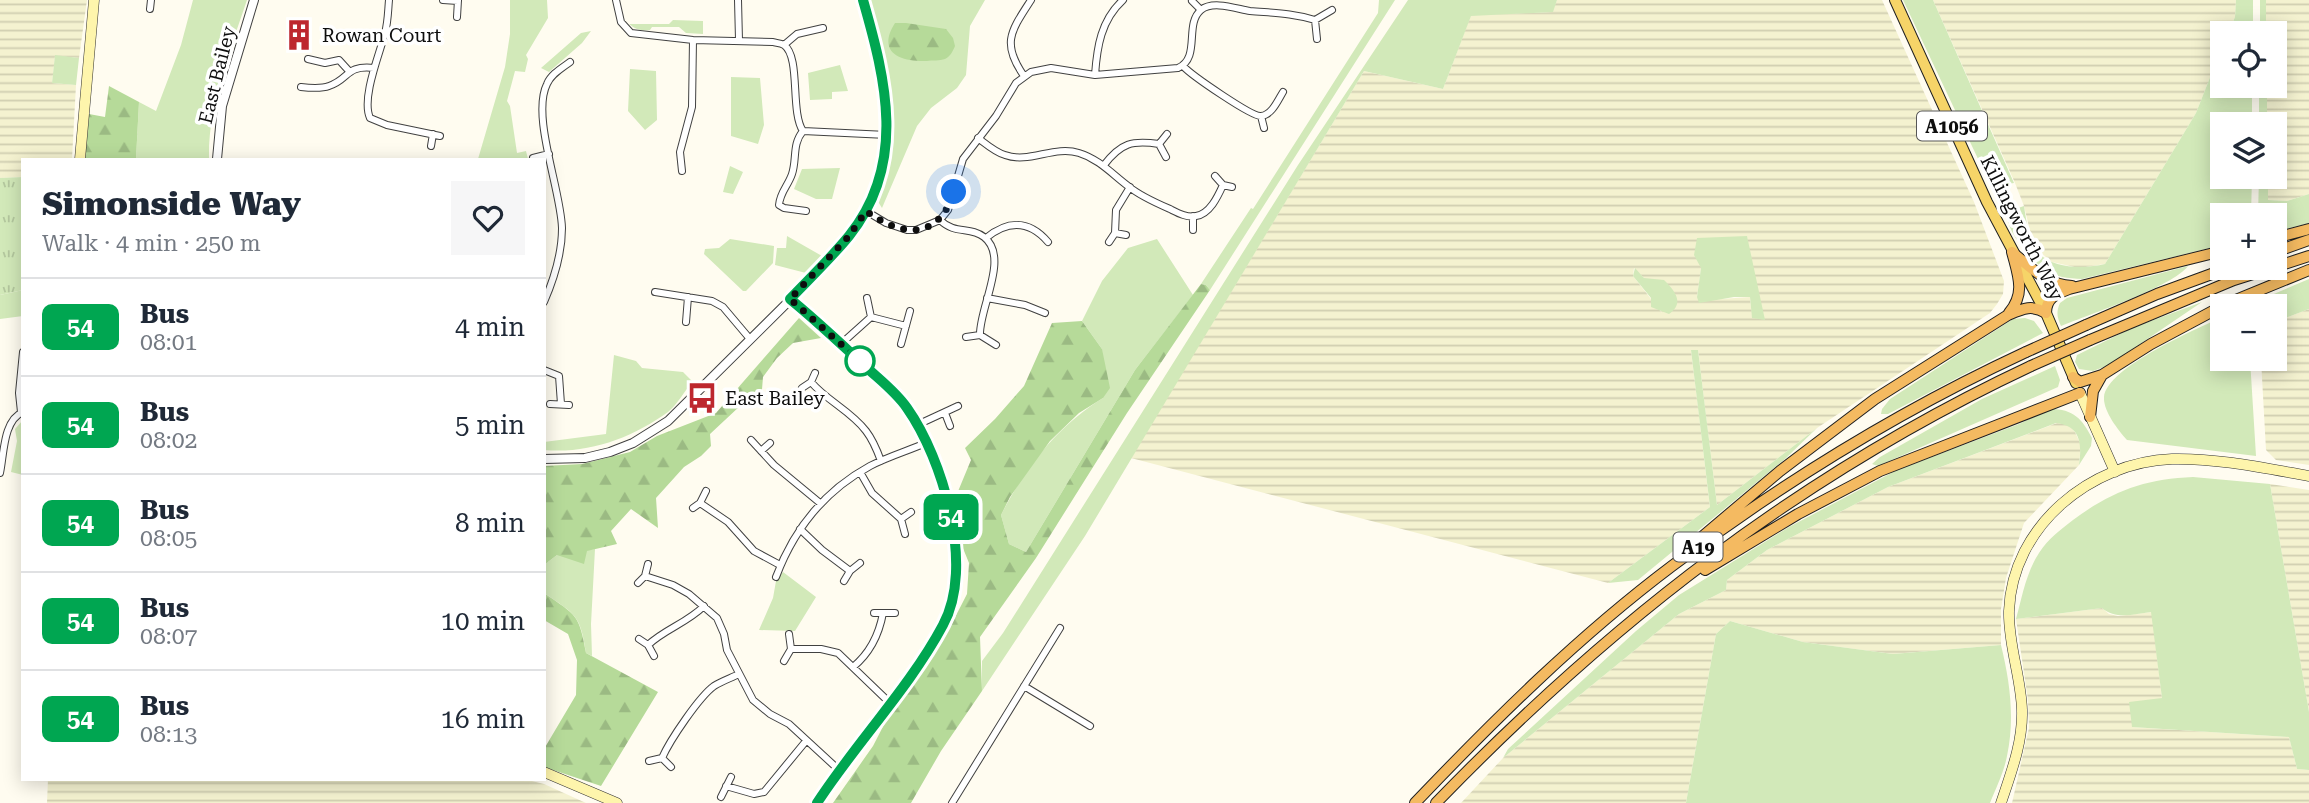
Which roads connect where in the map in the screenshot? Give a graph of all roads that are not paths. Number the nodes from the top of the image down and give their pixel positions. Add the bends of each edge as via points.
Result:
1 (94, 0) edge
2 (151, 0) edge
3 (254, 0) edge
4 (389, 0) edge
5 (443, 0) edge
6 (458, 0) edge
7 (616, 0) edge
8 (738, 0) edge
9 (863, 0) edge
10 (1031, 0) edge
11 (1123, 0) edge
12 (1895, 0) edge
13 (1192, 1) edge
14 (150, 9) dead end
15 (1200, 10) junction
16 (1332, 10) dead end
17 (457, 17) dead end
18 (1315, 20) junction
19 (823, 28) dead end
20 (1317, 39) dead end
21 (693, 40) junction
22 (739, 40) junction
23 (783, 45) junction
24 (308, 59) dead end
25 (570, 62) dead end
26 (1183, 66) junction
27 (374, 68) junction
28 (349, 71) junction
29 (1095, 75) junction
30 (1024, 76) junction
31 (301, 86) dead end
32 (1283, 92) dead end
33 (1261, 116) junction
34 (1264, 128) dead end
35 (803, 131) junction
36 (1167, 134) dead end
37 (887, 135) junction
38 (978, 138) junction
39 (1159, 144) junction
40 (431, 146) dead end
41 (549, 154) junction
42 (1166, 157) dead end
43 (80, 158) edge
44 (216, 158) edge
45 (533, 158) dead end
46 (1104, 165) junction
47 (681, 171) dead end
48 (1215, 176) dead end
49 (1223, 185) junction
50 (1130, 187) junction
51 (1232, 187) dead end
52 (806, 211) dead end
53 (866, 211) junction
54 (1193, 216) junction
55 (940, 220) junction
56 (1046, 223) dead end
57 (2309, 229) edge
58 (1193, 230) dead end
59 (1038, 231) junction
60 (1115, 233) junction
61 (2287, 235) edge
62 (1126, 236) dead end
63 (986, 238) junction
64 (2309, 240) edge
65 (1048, 242) dead end
66 (1109, 243) dead end
67 (2287, 248) edge
68 (2012, 252) junction
69 (2210, 254) edge
70 (2309, 256) edge
71 (2287, 263) edge
72 (2309, 270) edge
73 (2210, 274) edge
74 (2234, 280) edge
75 (2078, 286) junction
76 (654, 292) dead end
77 (688, 297) junction
78 (546, 298) edge
79 (867, 298) dead end
80 (987, 298) junction
81 (790, 299) junction
82 (1025, 305) junction
83 (910, 311) dead end
84 (1045, 313) dead end
85 (2046, 313) junction
86 (1023, 315) dead end
87 (2008, 315) junction
88 (871, 317) junction
89 (686, 322) dead end
90 (906, 326) junction
91 (980, 335) junction
92 (966, 337) dead end
93 (750, 339) junction
94 (842, 343) junction
95 (901, 344) dead end
96 (996, 345) dead end
97 (21, 364) edge
98 (546, 371) edge
99 (815, 373) dead end
100 (2102, 375) junction
101 (2073, 377) junction
102 (811, 382) junction
103 (802, 388) dead end
104 (2080, 393) junction
105 (21, 400) edge
106 (550, 404) dead end
107 (958, 406) dead end
108 (945, 412) junction
109 (21, 413) edge
110 (2090, 417) junction
111 (917, 425) junction
112 (950, 426) dead end
113 (751, 440) dead end
114 (770, 443) dead end
115 (926, 443) junction
116 (761, 451) junction
117 (546, 459) edge
118 (881, 461) junction
119 (860, 472) junction
120 (2115, 472) junction
121 (0, 473) edge
122 (2309, 476) edge
123 (706, 491) dead end
124 (700, 503) junction
125 (820, 503) junction
126 (693, 508) dead end
127 (911, 512) dead end
128 (901, 519) junction
129 (800, 529) junction
130 (905, 534) dead end
131 (860, 563) dead end
132 (648, 564) dead end
133 (780, 565) junction
134 (1671, 567) junction
135 (850, 571) junction
136 (645, 576) junction
137 (776, 577) dead end
138 (844, 581) dead end
139 (1679, 581) junction
140 (638, 583) dead end
141 (704, 606) junction
142 (874, 613) dead end
143 (883, 613) junction
144 (895, 613) dead end
145 (1060, 628) dead end
146 (789, 634) dead end
147 (639, 639) dead end
148 (648, 645) junction
149 (791, 649) junction
150 (654, 656) dead end
151 (784, 661) dead end
152 (853, 667) junction
153 (739, 674) junction
154 (1024, 686) junction
155 (890, 703) junction
156 (1090, 726) dead end
157 (806, 741) junction
158 (662, 758) junction
159 (649, 761) dead end
160 (671, 767) dead end
161 (839, 770) junction
162 (546, 773) edge
163 (731, 777) dead end
164 (726, 786) junction
165 (721, 797) dead end
166 (617, 803) edge
167 (817, 803) edge
168 (952, 803) edge
169 (1415, 803) edge
170 (1436, 803) edge
171 (2001, 803) edge

1 - 43 main road
2 - 14 street
3 - 44 street, East Bailey via 222,106
4 - 27 street
5 - 6 street
6 - 17 street
7 - 21 street via 621,22 631,33
8 - 22 street
9 - 37 street via 886,90
10 - 30 street via 1015,25 1010,44 1014,62
11 - 29 street via 1100,36
12 - 68 main road, Killingworth Way / A1056
13 - 15 street
15 - 18 street via 1226,6
15 - 26 street
16 - 18 street
18 - 20 street
19 - 23 street via 796,34
21 - 22 street
21 - 47 street via 692,107 680,152
22 - 23 street
23 - 35 street via 789,52 798,123
24 - 28 street via 339,60
25 - 41 street via 547,82 543,93
26 - 29 street
26 - 33 street via 1203,84
27 - 28 street
27 - 40 street via 367,101 370,118 437,135
28 - 31 street via 328,87
29 - 30 street via 1051,68
30 - 38 street
32 - 33 street via 1274,107
33 - 34 street
35 - 37 street
35 - 52 street via 779,205
36 - 39 street
37 - 53 street via 880,176
38 - 46 street via 1005,156 1068,151
38 - 55 street via 963,159 948,210
39 - 42 street
39 - 46 street via 1130,143
41 - 45 street
41 - 78 street via 562,230
46 - 50 street
48 - 49 street
49 - 51 street
49 - 54 street via 1212,205
50 - 54 street
50 - 60 street via 1116,210
53 - 55 street via 906,230
53 - 81 street
54 - 58 street
55 - 63 street via 947,228
56 - 59 street
57 - 61 highway
59 - 63 street via 1010,225
59 - 65 street
60 - 62 street
60 - 66 street
63 - 80 street via 995,268
64 - 67 highway
68 - 75 highway, A1056 via 2050,281
68 - 85 main road, Killingworth Way / A1056
68 - 87 highway via 2020,292
69 - 75 highway
70 - 71 highway, A19
72 - 100 highway via 2226,304
73 - 134 highway, A19, bridge via 2157,293 1966,380 1818,465
74 - 139 highway, A19, bridge via 2031,366 1914,425 1743,534
75 - 85 highway via 2052,297
76 - 77 street
77 - 89 street
77 - 93 street via 723,307
79 - 88 street
80 - 82 street
80 - 91 street
81 - 93 street
81 - 94 street
82 - 84 street
82 - 86 street
83 - 90 street
85 - 87 highway, A19 via 2034,307
85 - 101 main road, Killingworth Way / A1056
87 - 134 highway, A19 via 1875,399 1780,471
88 - 90 street
88 - 94 street
90 - 95 street
91 - 92 street
91 - 96 street
93 - 117 street via 652,432 610,452
94 - 111 street via 893,392
97 - 105 street
98 - 106 street via 559,376 565,405
99 - 102 street
100 - 101 highway via 2080,382
100 - 110 highway via 2093,391
101 - 104 main road, Killingworth Way / A1056
102 - 103 street
102 - 118 street via 865,429
104 - 110 main road, Killingworth Way
104 - 139 highway, A19 via 1880,471
107 - 108 street
108 - 111 street
108 - 112 street
109 - 121 street via 11,422
110 - 120 main road, Killingworth Way
111 - 115 street
113 - 116 street
114 - 116 street
115 - 118 street
115 - 155 street via 951,517 955,587 944,623
116 - 125 street
118 - 119 street
119 - 125 street
119 - 128 street via 872,493
120 - 122 main road via 2153,461 2194,459
120 - 171 main road via 2057,507 2036,532 2020,563 2009,610 2023,713 2016,757
123 - 124 street
124 - 126 street
124 - 133 street via 728,523 754,551
125 - 129 street
127 - 128 street
128 - 130 street
129 - 133 street
129 - 135 street
131 - 135 street
132 - 136 street
133 - 137 street
134 - 169 highway, A19 via 1557,662
135 - 138 street
136 - 140 street
136 - 141 street via 673,585
139 - 170 highway, A19 via 1521,717
141 - 148 street
141 - 153 street via 717,618
142 - 143 street
143 - 144 street
143 - 152 street via 880,631
145 - 154 street
146 - 149 street
147 - 148 street
148 - 150 street
149 - 151 street
149 - 152 street via 829,650
152 - 155 street
153 - 157 street via 753,700
153 - 158 street via 701,698
154 - 156 street
154 - 168 street
155 - 161 street
157 - 161 street
157 - 164 street via 764,792 754,794
158 - 159 street
158 - 160 street
161 - 167 street
162 - 166 main road
163 - 164 street
164 - 165 street

